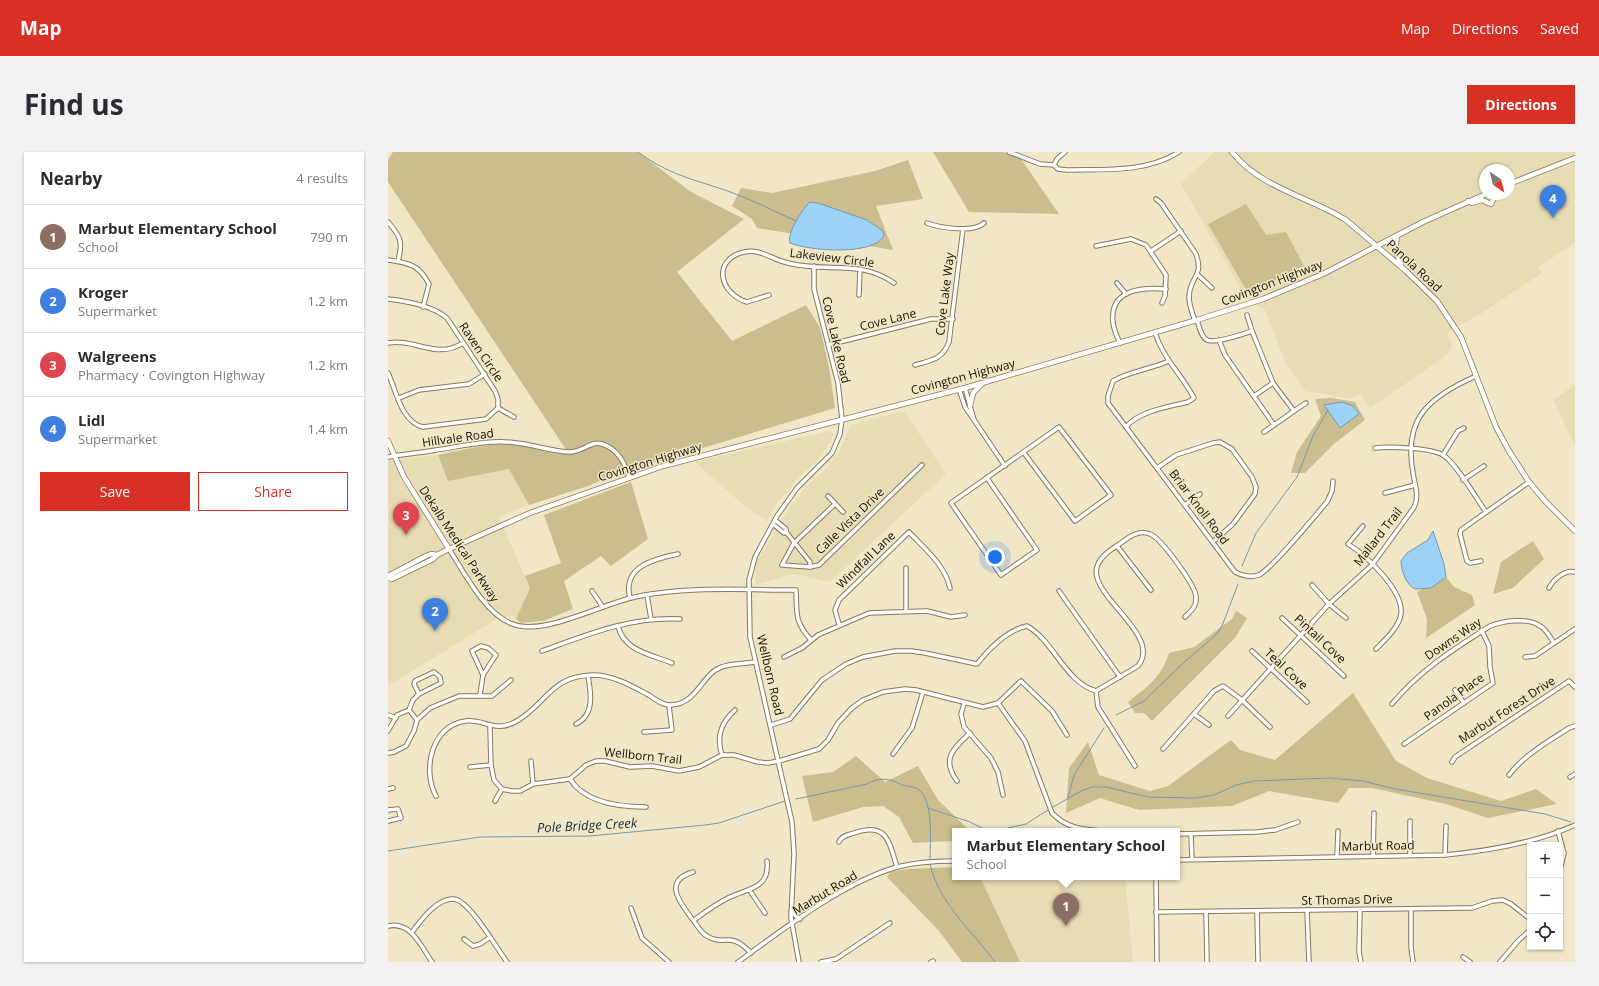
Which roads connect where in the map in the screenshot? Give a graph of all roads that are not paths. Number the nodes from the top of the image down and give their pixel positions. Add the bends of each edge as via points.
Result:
1 (1009, 152) edge
2 (1065, 152) edge
3 (1179, 152) edge
4 (1232, 152) edge
5 (1575, 158) edge
6 (1054, 165) junction
7 (1515, 182) edge
8 (1479, 197) edge
9 (1156, 199) dead end
10 (1482, 200) edge
11 (1482, 200) edge
12 (1493, 200) edge
13 (1468, 201) junction
14 (388, 222) edge
15 (927, 223) dead end
16 (984, 223) dead end
17 (963, 229) junction
18 (1181, 231) junction
19 (1397, 236) junction
20 (1096, 246) dead end
21 (1378, 246) junction
22 (1151, 251) junction
23 (388, 260) edge
24 (398, 261) junction
25 (814, 266) junction
26 (1402, 267) junction
27 (860, 269) junction
28 (1198, 275) junction
29 (894, 283) dead end
30 (1117, 283) dead end
31 (1166, 288) junction
32 (1212, 288) dead end
33 (1126, 294) junction
34 (769, 295) dead end
35 (859, 295) dead end
36 (388, 299) edge
37 (1162, 303) dead end
38 (423, 307) junction
39 (1247, 315) dead end
40 (952, 318) junction
41 (1196, 321) junction
42 (1252, 331) junction
43 (1155, 333) junction
44 (1219, 340) junction
45 (388, 343) edge
46 (463, 343) junction
47 (1120, 343) junction
48 (828, 345) junction
49 (1169, 361) junction
50 (915, 365) dead end
51 (388, 373) edge
52 (485, 374) junction
53 (1476, 376) junction
54 (985, 383) junction
55 (1273, 383) junction
56 (965, 388) junction
57 (960, 389) junction
58 (1254, 396) junction
59 (398, 398) junction
60 (1306, 403) dead end
61 (970, 406) junction
62 (498, 408) junction
63 (1294, 411) junction
64 (514, 417) dead end
65 (842, 419) junction
66 (974, 420) junction
67 (1274, 425) junction
68 (1126, 427) junction
69 (1464, 428) dead end
70 (1264, 432) dead end
71 (388, 441) edge
72 (1375, 448) dead end
73 (1411, 450) junction
74 (1024, 453) junction
75 (1443, 455) junction
76 (395, 456) junction
77 (388, 457) edge
78 (922, 465) dead end
79 (1005, 466) junction
80 (1484, 466) dead end
81 (1157, 468) junction
82 (629, 478) junction
83 (987, 478) junction
84 (1464, 480) junction
85 (1333, 481) dead end
86 (1529, 482) junction
87 (1415, 485) junction
88 (1385, 492) dead end
89 (1200, 494) dead end
90 (828, 496) dead end
91 (835, 504) junction
92 (1185, 505) junction
93 (843, 512) dead end
94 (1486, 512) junction
95 (775, 520) junction
96 (772, 524) junction
97 (1363, 526) dead end
98 (1575, 531) edge
99 (786, 532) junction
100 (1213, 542) junction
101 (794, 543) junction
102 (1117, 546) junction
103 (449, 549) junction
104 (678, 554) dead end
105 (1481, 560) dead end
106 (1372, 565) junction
107 (810, 567) junction
108 (906, 568) dead end
109 (1575, 572) edge
110 (388, 578) edge
111 (1312, 585) dead end
112 (950, 588) dead end
113 (1549, 588) dead end
114 (749, 590) junction
115 (1151, 590) dead end
116 (592, 591) dead end
117 (1059, 591) dead end
118 (647, 595) junction
119 (630, 598) junction
120 (1329, 604) junction
121 (602, 606) junction
122 (906, 611) junction
123 (964, 615) dead end
124 (1185, 617) dead end
125 (1282, 618) dead end
126 (1346, 618) dead end
127 (651, 619) junction
128 (680, 619) dead end
129 (839, 624) junction
130 (618, 626) junction
131 (1575, 629) edge
132 (1482, 631) junction
133 (1300, 636) junction
134 (811, 640) junction
135 (1554, 643) junction
136 (1376, 649) dead end
137 (542, 651) dead end
138 (1252, 651) dead end
139 (784, 657) dead end
140 (1525, 657) dead end
141 (755, 662) junction
142 (672, 663) dead end
143 (1270, 668) junction
144 (483, 675) junction
145 (588, 676) junction
146 (1344, 676) dead end
147 (1120, 677) junction
148 (511, 680) dead end
149 (1575, 687) edge
150 (1455, 690) dead end
151 (1096, 691) junction
152 (923, 692) junction
153 (419, 694) junction
154 (480, 695) junction
155 (1242, 700) junction
156 (1307, 702) dead end
157 (998, 703) junction
158 (964, 704) junction
159 (1392, 704) dead end
160 (1464, 704) junction
161 (669, 706) junction
162 (409, 710) junction
163 (735, 710) dead end
164 (1194, 714) junction
165 (388, 715) edge
166 (1228, 716) dead end
167 (396, 718) junction
168 (417, 720) junction
169 (576, 724) dead end
170 (771, 725) junction
171 (1209, 725) dead end
172 (1575, 726) edge
173 (490, 727) junction
174 (1270, 727) dead end
175 (388, 730) edge
176 (644, 732) dead end
177 (970, 733) junction
178 (1067, 734) dead end
179 (1404, 744) dead end
180 (1163, 749) dead end
181 (388, 753) edge
182 (893, 754) dead end
183 (722, 755) junction
184 (531, 761) dead end
185 (779, 761) junction
186 (1452, 762) dead end
187 (490, 765) junction
188 (1135, 766) dead end
189 (470, 767) dead end
190 (1575, 774) edge
191 (1510, 775) dead end
192 (1570, 777) dead end
193 (570, 779) junction
194 (957, 781) dead end
195 (533, 784) junction
196 (502, 789) junction
197 (1003, 795) dead end
198 (436, 796) dead end
199 (495, 801) dead end
200 (646, 807) dead end
201 (388, 810) edge
202 (1374, 812) dead end
203 (388, 821) edge
204 (1410, 821) dead end
205 (1298, 822) dead end
206 (1575, 825) edge
207 (1446, 826) dead end
208 (1082, 828) edge
209 (1338, 831) dead end
210 (1558, 832) junction
211 (1180, 834) edge
212 (1192, 834) junction
213 (839, 842) dead end
214 (1561, 842) edge
215 (1445, 854) junction
216 (1410, 855) junction
217 (1337, 856) junction
218 (1373, 856) junction
219 (1192, 859) junction
220 (1180, 860) edge
221 (767, 861) dead end
222 (952, 861) edge
223 (897, 867) junction
224 (693, 872) dead end
225 (1156, 880) edge
226 (750, 891) junction
227 (631, 908) dead end
228 (1411, 909) junction
229 (1307, 910) junction
230 (1360, 910) junction
231 (791, 912) junction
232 (1156, 912) junction
233 (1206, 912) junction
234 (1257, 912) junction
235 (765, 913) dead end
236 (1527, 917) edge
237 (800, 919) junction
238 (694, 920) junction
239 (890, 922) dead end
240 (792, 924) junction
241 (388, 926) edge
242 (412, 932) junction
243 (1527, 933) edge
244 (489, 938) junction
245 (464, 939) dead end
246 (751, 953) junction
247 (1463, 957) dead end
248 (432, 962) edge
249 (507, 962) edge
250 (669, 962) edge
251 (738, 962) edge
252 (799, 962) edge
253 (821, 962) edge
254 (1157, 962) edge
255 (1207, 962) edge
256 (1258, 962) edge
257 (1309, 962) edge
258 (1360, 962) edge
259 (1413, 962) edge
260 (1470, 962) edge
261 (1500, 962) edge

1 - 6 street via 1040,164
2 - 6 street via 1056,159
3 - 6 street via 1168,159 1128,168 1066,170 1058,169
4 - 21 main road, Panola Road via 1271,183 1331,210 1357,227
5 - 7 main road
8 - 13 main road, Covington Highway
9 - 18 street
10 - 13 main road via 1472,203
11 - 12 main road via 1491,204
13 - 19 main road, Covington Highway
14 - 24 street via 400,238
15 - 17 street
16 - 17 street via 974,229
17 - 40 street, Cove Lake Way
18 - 22 street
18 - 28 street via 1196,254 1200,265
19 - 21 main road, Covington Highway
19 - 26 main road via 1395,249
20 - 22 street via 1131,239 1146,245
21 - 26 main road, Panola Road
21 - 41 main road, Covington Highway via 1283,292
22 - 31 street via 1166,275
23 - 24 street
24 - 38 street via 420,269 425,276 429,284
25 - 27 street, Lakeview Circle
25 - 34 street, Lakeview Circle via 786,263 753,251 737,254 726,263 722,275 734,295 747,302
25 - 48 street, Cove Lake Road via 814,289
26 - 53 main road, Panola Road via 1431,294 1451,321 1461,337
27 - 29 street, Lakeview Circle via 878,273
27 - 35 street
28 - 32 street
28 - 41 street via 1189,293
30 - 33 street
31 - 33 street via 1139,288
31 - 37 street
33 - 47 street via 1118,301 1113,315 1113,324
36 - 38 street, Raven Circle
38 - 46 street, Raven Circle via 447,318
39 - 42 street
40 - 48 street, Cove Lane via 931,319
40 - 50 street, Cove Lake Way via 952,331 946,351 940,358
41 - 43 main road, Covington Highway
41 - 44 street via 1206,340
42 - 44 street
42 - 55 street
43 - 47 main road, Covington Highway
43 - 49 street
44 - 58 street via 1225,355
45 - 46 street via 397,342 432,350 456,348
46 - 52 street, Raven Circle
47 - 54 main road, Covington Highway
48 - 65 street, Cove Lake Road via 838,383
49 - 68 street, Briar Knoll Road via 1126,374 1113,381 1108,403
49 - 68 street via 1194,398 1142,415
51 - 59 street
52 - 59 street via 469,384 419,390
52 - 62 street, Raven Circle via 498,399
53 - 73 street, Mallard Trail via 1459,383 1425,407 1414,427
53 - 86 main road, Panola Road via 1503,441
54 - 56 main road, Covington Highway
54 - 61 main road via 973,393
55 - 58 street
55 - 63 street
56 - 57 main road, Covington Highway
56 - 61 street
57 - 65 main road, Covington Highway
57 - 66 street via 965,407
58 - 67 street
59 - 62 street via 410,420 423,427 486,419
60 - 63 street
61 - 66 street
62 - 64 street
63 - 67 street
65 - 82 main road, Covington Highway via 663,466
65 - 95 street, Wellborn Road via 838,441 832,453 797,488
66 - 79 street
67 - 70 street
68 - 81 street, Briar Knoll Road
69 - 75 street via 1458,430
71 - 76 main road, Dekalb Medical Parkway
72 - 73 street via 1391,446
73 - 75 street
73 - 87 street, Mallard Trail
74 - 74 street via 1059,427 1111,496 1075,521
74 - 79 street
75 - 84 street
76 - 77 street, Hillvale Road
76 - 82 street, Hillvale Road via 488,442 517,443 580,452 593,443 602,444 614,451 627,469
76 - 103 main road, Dekalb Medical Parkway via 404,477
78 - 107 street, Calle Vista Drive via 819,565
79 - 83 street
80 - 84 street
81 - 92 street, Briar Knoll Road
81 - 100 street via 1176,455 1213,443 1220,442 1232,449 1252,477 1256,487 1255,494 1230,528
82 - 103 main road, Covington Highway via 530,513
83 - 83 street via 951,503 1001,576 1037,550
84 - 94 street
85 - 100 street, Briar Knoll Road via 1332,492 1327,502 1265,571 1258,575 1242,576 1235,572
86 - 94 street
86 - 98 main road, Panola Road
87 - 88 street
87 - 106 street, Mallard Trail via 1416,504
89 - 92 street
90 - 91 street
91 - 93 street
91 - 101 street
92 - 100 street, Briar Knoll Road
94 - 105 street via 1465,527 1460,534 1467,561 1470,563
95 - 96 street, Wellborn Road
95 - 99 street via 786,529
96 - 99 street
96 - 114 street, Wellborn Road via 755,557
97 - 106 street via 1348,544
99 - 101 street
101 - 107 street via 810,562
101 - 107 street, Calle Vista Drive via 782,565
102 - 115 street
102 - 124 street via 1132,535 1145,532 1160,542 1195,591 1195,604
102 - 147 street via 1098,563 1097,579 1144,648 1141,662
103 - 110 main road, Covington Highway via 392,579
103 - 121 street, Dekalb Medical Parkway via 491,610 509,623 529,628 546,626
104 - 119 street via 634,571 629,581
106 - 120 street, Mallard Trail
106 - 136 street via 1396,592 1401,604 1398,624
108 - 122 street
109 - 113 street via 1562,575 1552,582
111 - 120 street
112 - 129 street, Windfall Lane via 948,577 935,559 909,532 838,600 835,610
114 - 118 street, Dekalb Medical Parkway
114 - 134 street, Dekalb Medical Parkway via 796,590 798,620 801,629
114 - 141 street, Wellborn Road via 750,637
116 - 121 street
117 - 147 street
118 - 119 street, Dekalb Medical Parkway
118 - 127 street
119 - 121 street, Dekalb Medical Parkway
120 - 126 street
120 - 133 street, Mallard Trail
122 - 123 street via 927,611 952,617
122 - 129 street via 870,613
125 - 133 street, Pintail Cove
127 - 128 street
127 - 130 street
129 - 134 street
130 - 137 street
130 - 142 street via 620,636 631,647
131 - 135 street
132 - 135 street, Downs Way via 1501,622 1526,622 1541,626
132 - 159 street, Downs Way via 1421,673
132 - 160 street, Panola Place via 1489,646 1493,683
133 - 143 street, Mallard Trail
133 - 146 street, Pintail Cove
134 - 139 street
135 - 140 street via 1535,656
138 - 143 street, Teal Cove
141 - 161 street via 722,667 714,671 688,700
141 - 170 street, Wellborn Road
143 - 155 street, Mallard Trail
143 - 156 street, Teal Cove
144 - 144 street via 472,651 481,646 496,655
144 - 154 street
145 - 161 street via 619,680
145 - 169 street via 591,707 582,722
145 - 173 street via 570,679 556,686 532,710 512,723 502,727
147 - 151 street
148 - 154 street via 495,695
149 - 186 street, Marbut Forest Drive via 1569,681 1455,756
150 - 160 street
151 - 170 street via 1084,686 1043,638 1027,626 1007,634 977,664 906,651 880,653 855,660 822,680 790,719
151 - 188 street via 1098,707
152 - 158 street
152 - 182 street via 912,728
152 - 185 street via 893,690 868,698 845,715 824,746 814,752
153 - 153 street via 415,681 436,673 441,683
153 - 162 street
154 - 168 street via 448,699 430,708
155 - 164 street via 1223,686 1214,691
155 - 166 street, Mallard Trail
155 - 174 street
157 - 158 street via 983,707
157 - 178 street via 1021,680 1052,711
157 - 208 street via 1025,741 1052,813 1068,826
158 - 177 street via 961,720
160 - 179 street, Panola Place
161 - 176 street via 672,730
162 - 167 street via 400,712
162 - 168 street
163 - 183 street via 720,730 719,744
164 - 171 street
164 - 180 street
165 - 167 street
167 - 175 street
168 - 181 street via 406,746
170 - 185 street, Wellborn Road
172 - 191 street via 1532,754 1515,767
173 - 187 street
173 - 198 street via 467,721 456,724 443,734 436,743 429,761 429,774
177 - 194 street via 951,753 950,772
177 - 197 street via 998,772
183 - 185 street via 734,755 758,762
183 - 193 street, Wellborn Trail via 700,767 679,771 652,766 630,767 605,761 596,762 586,765
184 - 195 street
185 - 231 street, Wellborn Road via 792,822 794,854
187 - 189 street
187 - 196 street via 494,780
190 - 192 street
193 - 195 street
193 - 200 street via 585,795 596,800 628,807
195 - 196 street via 520,791
196 - 199 street
201 - 203 street via 398,809 400,818
202 - 218 street
204 - 216 street
205 - 212 street via 1275,830
206 - 210 street, Marbut Road
207 - 215 street
209 - 217 street
210 - 214 street
210 - 215 street, Marbut Road via 1503,847
211 - 212 street
212 - 219 street
213 - 223 street via 840,838 864,829 881,832 889,840
215 - 216 street, Marbut Road
216 - 218 street, Marbut Road
217 - 218 street, Marbut Road
217 - 219 street, Marbut Road
219 - 220 street, Marbut Road
221 - 226 street via 768,869 760,885
222 - 223 street, Marbut Road via 919,862
223 - 237 street, Marbut Road via 847,888
224 - 238 street via 684,875 676,885 676,893
225 - 232 street
226 - 235 street
226 - 238 street via 730,896
227 - 250 street via 642,938
228 - 230 street, St Thomas Drive
228 - 236 street, St Thomas Drive via 1472,908 1503,900
228 - 259 street
229 - 230 street, St Thomas Drive
229 - 234 street, St Thomas Drive
229 - 257 street
230 - 258 street
231 - 237 street
231 - 240 street, Wellborn Road
232 - 233 street, St Thomas Drive
232 - 254 street
233 - 234 street, St Thomas Drive
233 - 255 street
234 - 256 street
237 - 240 street, Marbut Road
238 - 246 street via 700,932 714,940 736,940
239 - 253 street via 836,959
240 - 246 street, Marbut Road
240 - 252 street, Wellborn Road
241 - 242 street via 399,926
242 - 244 street via 437,905 455,899 466,906
242 - 248 street
243 - 261 street
244 - 245 street via 473,946
244 - 249 street
246 - 251 street, Marbut Road
247 - 260 street

